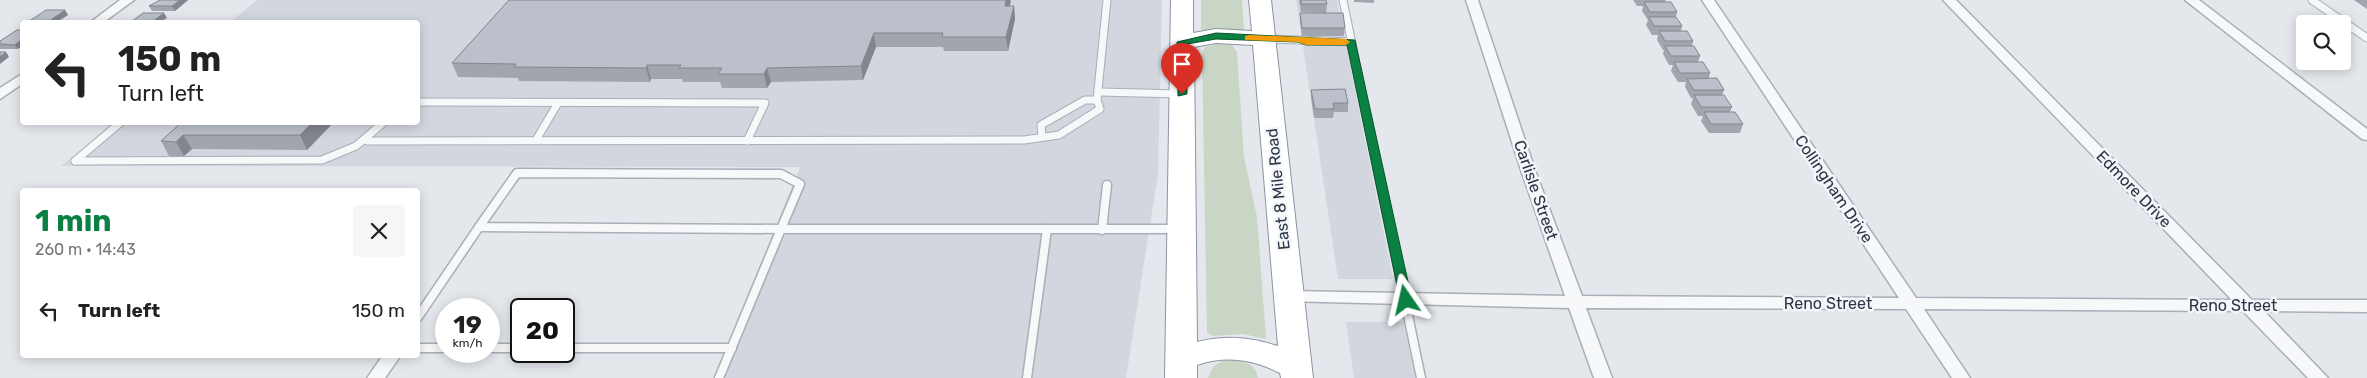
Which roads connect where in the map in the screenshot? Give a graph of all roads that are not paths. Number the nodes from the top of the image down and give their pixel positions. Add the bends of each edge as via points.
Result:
1 (128, 0) edge
2 (1107, 0) edge
3 (1182, 0) edge
4 (1260, 0) edge
5 (1343, 0) edge
6 (1472, 0) edge
7 (1708, 0) edge
8 (1949, 0) edge
9 (2191, 0) edge
10 (2312, 0) edge
11 (100, 20) edge
12 (2367, 38) edge
13 (1264, 39) junction
14 (1182, 42) junction
15 (1352, 42) junction
16 (20, 80) edge
17 (1182, 94) junction
18 (0, 95) edge
19 (1098, 96) junction
20 (420, 102) edge
21 (558, 103) junction
22 (117, 125) edge
23 (381, 125) edge
24 (1042, 136) junction
25 (2367, 136) edge
26 (536, 140) junction
27 (367, 141) junction
28 (747, 141) junction
29 (1107, 184) dead end
30 (479, 227) junction
31 (782, 229) junction
32 (1047, 229) junction
33 (1180, 229) junction
34 (1102, 230) junction
35 (1289, 297) junction
36 (1406, 300) junction
37 (1575, 302) junction
38 (1911, 303) junction
39 (2248, 306) junction
40 (2367, 306) edge
41 (420, 314) edge
42 (420, 348) edge
43 (435, 348) edge
44 (575, 348) edge
45 (732, 348) junction
46 (390, 358) edge
47 (1181, 368) edge
48 (1296, 372) edge
49 (376, 378) edge
50 (719, 378) edge
51 (1026, 378) edge
52 (1421, 378) edge
53 (1603, 378) edge
54 (1961, 378) edge
55 (2319, 378) edge

1 - 11 street
2 - 19 lane
3 - 14 highway
4 - 13 highway, East 8 Mile Road
5 - 15 lane
6 - 37 street, Carlisle Street
7 - 38 street, Collingham Drive
8 - 39 street, Edmore Drive
9 - 25 street
10 - 12 lane
13 - 14 highway via 1216,36
13 - 15 lane
13 - 35 highway, East 8 Mile Road
14 - 17 highway
15 - 36 lane
16 - 18 street
17 - 19 lane
17 - 33 highway
19 - 24 lane via 1041,125
19 - 24 lane via 1100,109 1059,135
20 - 21 lane
21 - 26 lane
21 - 28 lane via 765,103
22 - 27 lane via 75,161 322,160 347,153
23 - 27 lane
24 - 28 lane via 1024,140
26 - 27 lane
26 - 28 lane
29 - 34 lane
30 - 31 lane
30 - 31 lane via 517,173 781,174 800,184
30 - 41 lane
31 - 32 lane
31 - 45 lane
32 - 34 lane
32 - 51 lane
33 - 34 lane
33 - 47 highway
35 - 36 street, Reno Street
35 - 48 highway, East 8 Mile Road
36 - 37 street, Reno Street
36 - 52 lane
37 - 38 street, Reno Street
37 - 53 street, Carlisle Street
38 - 39 street, Reno Street
38 - 54 street, Collingham Drive
39 - 40 street, Reno Street
39 - 55 street, Edmore Drive
42 - 43 lane
44 - 45 lane
45 - 50 lane
46 - 49 street
47 - 48 highway via 1215,347 1240,346 1272,354

